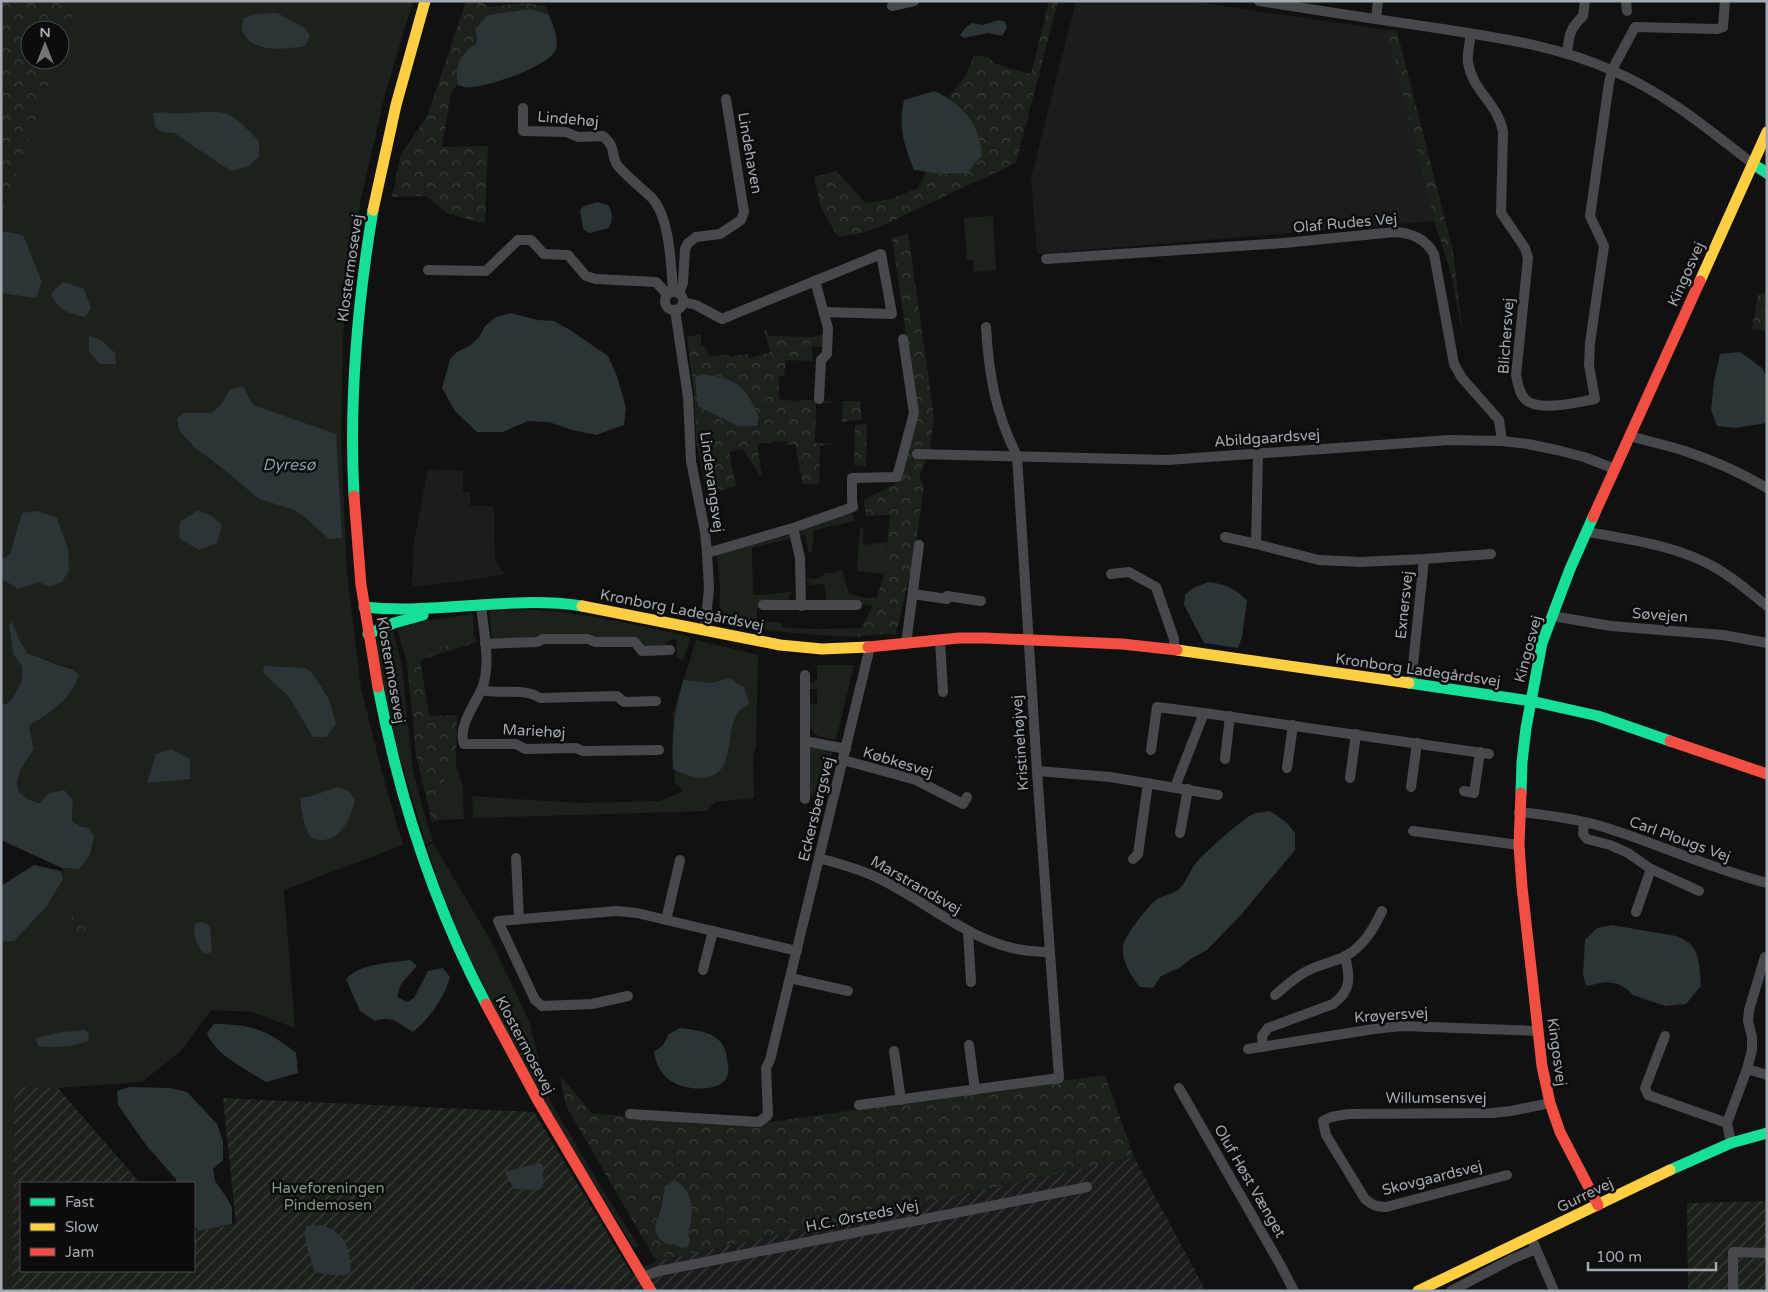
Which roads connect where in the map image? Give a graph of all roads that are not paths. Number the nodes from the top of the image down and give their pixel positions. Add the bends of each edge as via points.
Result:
1 (425, 1) edge
2 (914, 1) edge
3 (1259, 1) edge
4 (1378, 1) edge
5 (1584, 1) edge
6 (1725, 1) edge
7 (1304, 5) edge
8 (892, 6) dead end
9 (1376, 19) junction
10 (1471, 34) junction
11 (1567, 54) junction
12 (1612, 70) junction
13 (726, 99) dead end
14 (523, 108) dead end
15 (1767, 132) edge
16 (616, 163) joint
17 (1753, 164) junction
18 (1767, 173) edge
19 (1046, 259) dead end
20 (428, 270) dead end
21 (815, 281) junction
22 (675, 298) junction
23 (824, 312) junction
24 (986, 326) dead end
25 (902, 339) dead end
26 (819, 399) dead end
27 (1630, 436) junction
28 (1502, 441) junction
29 (917, 454) dead end
30 (1258, 454) junction
31 (1017, 456) junction
32 (1615, 469) junction
33 (1767, 488) edge
34 (793, 528) junction
35 (1588, 532) junction
36 (1225, 537) dead end
37 (1256, 544) junction
38 (919, 545) dead end
39 (707, 553) junction
40 (1491, 554) dead end
41 (1424, 560) junction
42 (1111, 574) dead end
43 (913, 594) junction
44 (981, 601) dead end
45 (480, 604) junction
46 (763, 605) dead end
47 (857, 605) dead end
48 (453, 606) junction
49 (801, 606) junction
50 (1767, 606) edge
51 (364, 607) junction
52 (1552, 616) junction
53 (705, 630) junction
54 (368, 634) junction
55 (1029, 639) junction
56 (940, 640) junction
57 (1767, 643) edge
58 (485, 644) junction
59 (906, 644) junction
60 (870, 647) junction
61 (670, 650) dead end
62 (1174, 650) junction
63 (805, 674) dead end
64 (1411, 684) junction
65 (481, 690) junction
66 (943, 692) dead end
67 (656, 701) dead end
68 (1531, 701) junction
69 (1204, 713) junction
70 (1230, 716) junction
71 (1293, 725) junction
72 (1356, 734) junction
73 (805, 741) junction
74 (1417, 743) junction
75 (846, 749) junction
76 (659, 750) dead end
77 (1151, 750) dead end
78 (1226, 759) dead end
79 (844, 760) junction
80 (1287, 768) dead end
81 (1037, 771) junction
82 (1767, 774) edge
83 (1350, 778) dead end
84 (1148, 783) junction
85 (1175, 787) junction
86 (1411, 787) dead end
87 (1188, 789) junction
88 (1464, 791) dead end
89 (1218, 795) dead end
90 (967, 797) dead end
91 (805, 799) dead end
92 (1519, 812) junction
93 (1584, 822) junction
94 (1413, 831) dead end
95 (1180, 833) dead end
96 (1519, 845) junction
97 (516, 858) dead end
98 (818, 858) junction
99 (1133, 859) dead end
100 (680, 860) dead end
101 (1651, 869) junction
102 (1767, 883) edge
103 (1699, 891) dead end
104 (1382, 911) dead end
105 (1636, 912) dead end
106 (519, 919) junction
107 (666, 920) junction
108 (712, 931) junction
109 (968, 932) junction
110 (797, 952) junction
111 (1049, 952) junction
112 (1345, 956) junction
113 (1765, 957) dead end
114 (703, 970) dead end
115 (790, 978) junction
116 (971, 982) dead end
117 (848, 992) dead end
118 (1275, 995) dead end
119 (628, 996) dead end
120 (1538, 1031) junction
121 (1665, 1036) dead end
122 (969, 1045) dead end
123 (1263, 1047) junction
124 (1248, 1049) dead end
125 (894, 1051) dead end
126 (1747, 1069) junction
127 (1767, 1075) edge
128 (1180, 1088) dead end
129 (975, 1090) junction
130 (901, 1100) junction
131 (1550, 1103) junction
132 (859, 1106) dead end
133 (630, 1114) dead end
134 (1323, 1121) joint
135 (1727, 1123) junction
136 (1767, 1133) edge
137 (1731, 1143) junction
138 (1507, 1175) dead end
139 (1088, 1187) dead end
140 (1598, 1205) junction
141 (1530, 1237) junction
142 (1536, 1250) junction
143 (1767, 1253) edge
144 (642, 1277) junction
145 (651, 1291) edge
146 (1294, 1291) edge
147 (1418, 1291) edge
148 (1451, 1291) edge
149 (1554, 1291) edge
150 (1734, 1291) edge

1 - 51 street, Klostermosevej via 382,163 361,283 352,459
2 - 8 street
3 - 7 street
4 - 9 street
5 - 11 street via 1583,16 1570,33
6 - 12 street via 1723,27 1717,30 1635,27
7 - 9 street
9 - 10 street
10 - 11 street via 1534,44
10 - 12 street, Blichersvej via 1468,61 1475,83 1501,119 1501,213 1525,248 1528,258 1516,375 1520,392 1526,401 1534,405 1550,406 1594,399 1589,365 1590,343 1604,246 1590,216
11 - 12 street
12 - 17 street via 1682,109
13 - 22 street, Lindehaven via 744,212 741,220 720,234 696,237 688,243 682,283
14 - 16 street, Lindehøj via 522,131 566,132 578,137 603,136 613,147
15 - 17 street, Kingosvej
16 - 22 street, Lindevangsvej via 659,210
17 - 18 street
17 - 27 street, Kingosvej
19 - 28 street, Olaf Rudes Vej via 1406,233 1424,241 1434,254 1454,364 1462,378 1499,420
20 - 22 street via 486,271 518,240 531,240 544,254 568,255 586,276 656,282
21 - 22 street via 722,319 696,304
21 - 23 street
21 - 23 street via 881,254 892,314
22 - 39 street, Lindevangsvej via 688,397 691,461
23 - 26 street via 828,328 827,354 820,360
24 - 31 street, Kristinehøjvej via 995,398
25 - 34 street via 914,413 897,477 852,478 853,507
27 - 32 street, Kingosvej
27 - 33 street via 1712,460
28 - 30 street, Abildgaardsvej via 1442,441
28 - 32 street, Abildgaardsvej via 1557,450
29 - 31 street, Abildgaardsvej
30 - 31 street, Abildgaardsvej via 1167,460
30 - 37 street
31 - 55 street, Kristinehøjvej
32 - 35 street, Kingosvej
34 - 39 street
34 - 49 street via 800,558
35 - 50 street via 1653,544 1692,556 1726,574
35 - 52 street, Kingosvej
36 - 37 street
37 - 41 street via 1319,560
38 - 43 street
39 - 53 street, Lindevangsvej via 709,588
40 - 41 street
41 - 64 street, Exnersvej
42 - 62 street via 1129,572 1156,587 1174,639
43 - 44 street
43 - 59 street
45 - 48 street, Kronborg Ladegårdsvej
45 - 53 street, Kronborg Ladegårdsvej via 557,602
45 - 58 street, Mariehøj
46 - 49 street
47 - 49 street
48 - 51 street, Kronborg Ladegårdsvej via 391,610
48 - 54 street, Kronborg Ladegårdsvej
51 - 54 street, Klostermosevej
52 - 57 street, Søvejen via 1611,626 1723,635
52 - 68 street, Kingosvej via 1542,643
53 - 60 street, Kronborg Ladegårdsvej via 780,645 822,649
54 - 144 street, Klostermosevej via 386,727 413,829 437,898 509,1051
55 - 56 street, Kronborg Ladegårdsvej
55 - 62 street, Kronborg Ladegårdsvej
55 - 81 street, Kristinehøjvej
56 - 59 street, Kronborg Ladegårdsvej
56 - 66 street
58 - 61 street via 564,638 635,642 642,650
58 - 65 street, Mariehøj via 486,677
59 - 60 street, Kronborg Ladegårdsvej
60 - 75 street, Eckersbergsvej
62 - 64 street, Kronborg Ladegårdsvej
63 - 73 street
64 - 68 street, Kronborg Ladegårdsvej
65 - 67 street via 491,693 532,692 540,698 617,696 624,702
65 - 76 street, Mariehøj via 465,725 464,744 516,744 525,749 576,748 583,751
68 - 82 street, Kronborg Ladegårdsvej via 1602,718
68 - 92 street, Kingosvej
69 - 70 street
69 - 77 street via 1157,707
69 - 85 street
70 - 71 street
70 - 78 street
71 - 72 street
71 - 80 street
72 - 74 street
72 - 83 street
73 - 75 street
73 - 91 street
74 - 86 street
74 - 88 street via 1485,753 1474,793
75 - 79 street, Eckersbergsvej
79 - 90 street, Købkesvej via 916,780 963,804
79 - 98 street, Eckersbergsvej
81 - 84 street via 1110,776
81 - 111 street, Kristinehøjvej
84 - 85 street
84 - 99 street via 1138,854
85 - 87 street
87 - 89 street
87 - 95 street
92 - 93 street, Carl Plougs Vej
92 - 96 street, Kingosvej
93 - 101 street, Carl Plougs Vej via 1583,834 1587,839 1628,853
93 - 102 street, Carl Plougs Vej
94 - 96 street
96 - 120 street, Kingosvej
97 - 106 street
98 - 109 street, Marstrandsvej via 879,878
98 - 110 street, Eckersbergsvej
100 - 107 street
101 - 103 street, Carl Plougs Vej
101 - 105 street
104 - 112 street via 1363,943
106 - 107 street via 618,911
106 - 119 street via 498,921 535,1000 542,1006 592,1004
107 - 108 street
108 - 110 street
108 - 114 street
109 - 111 street, Marstrandsvej via 1016,950
109 - 116 street, Marstrandsvej
110 - 115 street, Eckersbergsvej
111 - 129 street, Kristinehøjvej via 1059,1078
112 - 118 street via 1308,970
112 - 123 street via 1349,979 1342,998 1268,1028 1262,1036
113 - 126 street via 1749,1010 1752,1050
115 - 117 street
115 - 133 street, Eckersbergsvej via 766,1068 768,1115 760,1122
120 - 123 street, Krøyersvej via 1402,1026
120 - 131 street, Kingosvej
121 - 135 street via 1645,1088 1648,1095
122 - 129 street
123 - 124 street, Krøyersvej
125 - 130 street
126 - 127 street
126 - 135 street
128 - 146 street, Oluf Høst Vænget
129 - 130 street, Kristinehøjvej
130 - 132 street, Kristinehøjvej
131 - 134 street, Willumsensvej via 1492,1113 1348,1114
131 - 140 street, Kingosvej via 1560,1132
134 - 138 street, Skovgaardsvej via 1326,1135 1365,1199 1379,1207
135 - 137 street
136 - 137 street, Gurrevej
137 - 140 street, Gurrevej
139 - 144 street, H.C. Ørsteds Vej
140 - 141 street, Gurrevej
141 - 142 street
141 - 147 street, Gurrevej
142 - 148 street
142 - 149 street
143 - 150 street via 1733,1252
144 - 145 street, Klostermosevej

